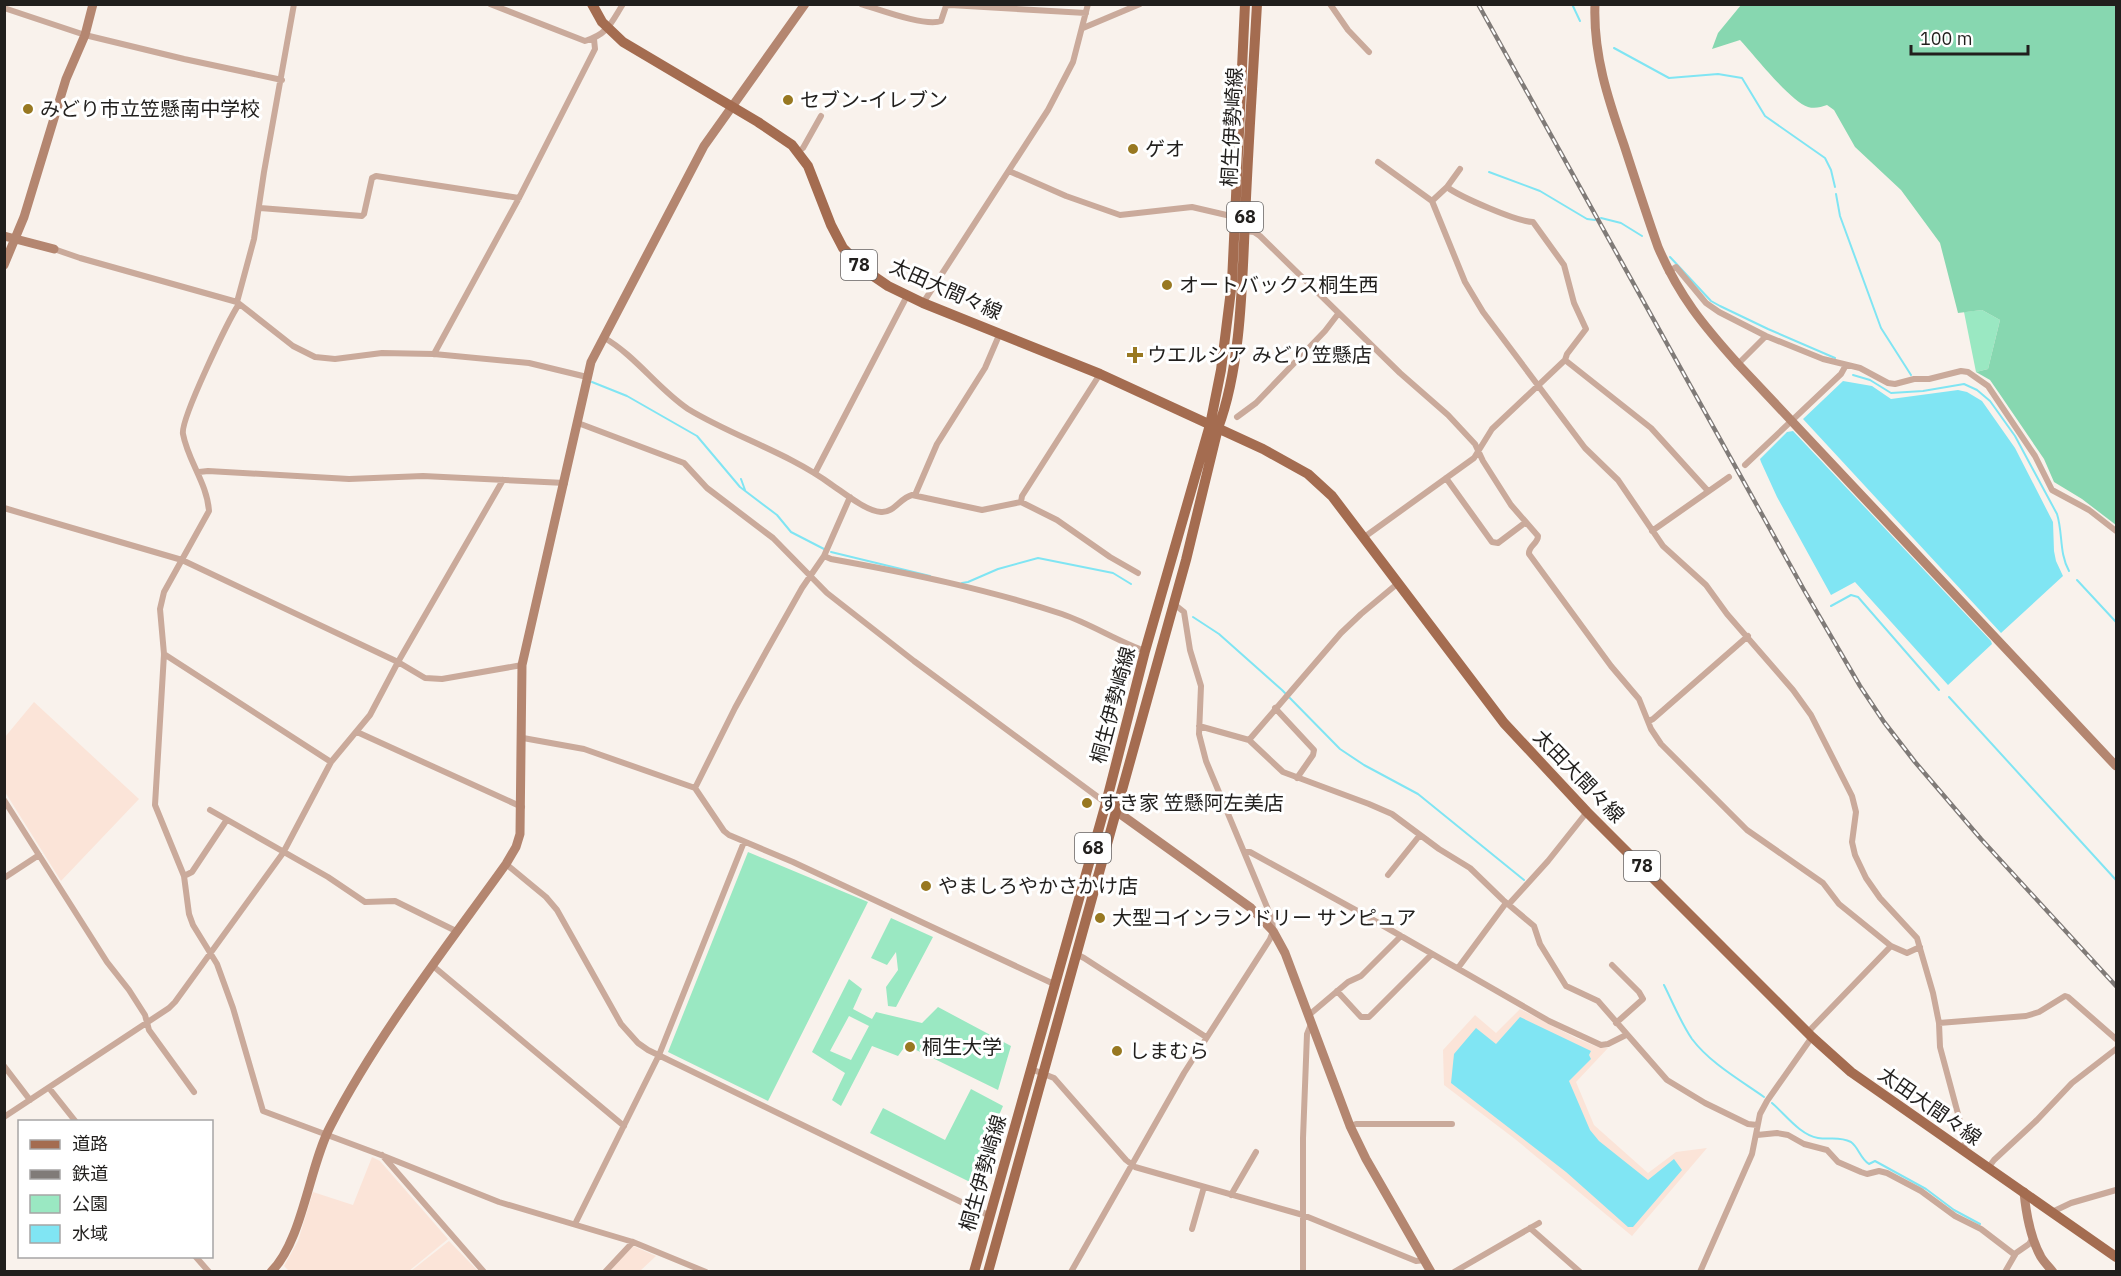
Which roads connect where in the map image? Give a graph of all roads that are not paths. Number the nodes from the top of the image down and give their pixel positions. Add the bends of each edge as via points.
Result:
1 (93, 4) edge
2 (294, 4) edge
3 (490, 4) edge
4 (592, 4) edge
5 (623, 4) edge
6 (805, 4) edge
7 (861, 4) edge
8 (1088, 4) edge
9 (1140, 4) edge
10 (1245, 4) edge
11 (1257, 4) edge
12 (1330, 4) edge
13 (1595, 4) edge
14 (4, 8) edge
15 (1086, 13) junction
16 (608, 28) junction
17 (1083, 28) junction
18 (85, 35) junction
19 (594, 39) junction
20 (1369, 52) dead end
21 (282, 80) junction
22 (731, 106) junction
23 (821, 116) dead end
24 (798, 152) junction
25 (1378, 162) dead end
26 (1460, 170) dead end
27 (1009, 171) junction
28 (1447, 187) junction
29 (519, 198) junction
30 (1432, 201) junction
31 (260, 208) junction
32 (1236, 218) junction
33 (1244, 231) junction
34 (4, 236) edge
35 (15, 238) junction
36 (54, 249) joint
37 (4, 265) edge
38 (1668, 272) junction
39 (907, 296) junction
40 (238, 303) junction
41 (923, 303) junction
42 (1338, 314) junction
43 (1000, 333) junction
44 (1766, 336) junction
45 (603, 337) junction
46 (434, 354) junction
47 (1565, 360) junction
48 (1738, 364) junction
49 (1846, 365) junction
50 (1100, 374) junction
51 (586, 377) junction
52 (1539, 386) junction
53 (1237, 417) dead end
54 (1791, 421) junction
55 (578, 423) junction
56 (1214, 427) junction
57 (1479, 452) junction
58 (1745, 465) dead end
59 (199, 472) junction
60 (816, 473) junction
61 (1729, 477) dead end
62 (1446, 478) junction
63 (503, 480) junction
64 (565, 483) junction
65 (1708, 492) junction
66 (915, 495) junction
67 (850, 497) junction
68 (1021, 502) junction
69 (5, 508) edge
70 (1526, 522) junction
71 (1652, 531) junction
72 (2116, 531) edge
73 (1363, 538) junction
74 (824, 556) junction
75 (182, 560) junction
76 (1138, 573) dead end
77 (810, 577) junction
78 (1397, 584) junction
79 (1174, 604) junction
80 (1748, 636) junction
81 (1145, 651) junction
82 (164, 654) junction
83 (398, 663) junction
84 (522, 665) junction
85 (1275, 708) junction
86 (1648, 721) junction
87 (1199, 726) junction
88 (357, 732) junction
89 (523, 738) junction
90 (1249, 740) junction
91 (331, 762) junction
92 (2116, 766) edge
93 (1298, 778) junction
94 (695, 788) junction
95 (4, 800) edge
96 (1106, 803) junction
97 (522, 807) junction
98 (210, 810) dead end
99 (1117, 811) junction
100 (1587, 812) junction
101 (226, 821) junction
102 (1420, 835) junction
103 (744, 842) junction
104 (1244, 852) junction
105 (283, 853) junction
106 (39, 855) junction
107 (506, 864) junction
108 (1388, 875) dead end
109 (184, 876) junction
110 (4, 878) edge
111 (1507, 903) junction
112 (1273, 931) junction
113 (458, 932) junction
114 (1401, 936) junction
115 (1892, 946) junction
116 (1920, 947) junction
117 (210, 953) junction
118 (1076, 954) junction
119 (1432, 954) junction
120 (1612, 964) dead end
121 (433, 966) junction
122 (1458, 968) junction
123 (1054, 984) junction
124 (1337, 991) junction
125 (1310, 1020) junction
126 (146, 1023) junction
127 (1616, 1023) junction
128 (1939, 1023) junction
129 (1626, 1035) junction
130 (1810, 1035) junction
131 (1206, 1037) junction
132 (2116, 1039) edge
133 (2116, 1049) edge
134 (659, 1055) junction
135 (4, 1066) edge
136 (1031, 1069) junction
137 (1043, 1073) junction
138 (49, 1088) junction
139 (194, 1092) dead end
140 (30, 1100) junction
141 (4, 1117) edge
142 (74, 1120) edge
143 (1452, 1124) dead end
144 (1757, 1125) junction
145 (624, 1126) junction
146 (1350, 1126) junction
147 (326, 1135) junction
148 (1757, 1135) junction
149 (1964, 1151) junction
150 (1256, 1152) dead end
151 (381, 1155) junction
152 (1132, 1165) junction
153 (1988, 1168) junction
154 (1204, 1187) junction
155 (2116, 1190) edge
156 (2024, 1192) junction
157 (1231, 1195) junction
158 (2052, 1212) junction
159 (1303, 1215) junction
160 (990, 1216) junction
161 (1539, 1223) dead end
162 (575, 1224) junction
163 (1530, 1228) junction
164 (1192, 1229) dead end
165 (2034, 1238) junction
166 (633, 1242) junction
167 (2015, 1255) junction
168 (2116, 1257) edge
169 (196, 1258) edge
170 (1425, 1260) junction
171 (209, 1272) edge
172 (271, 1272) edge
173 (484, 1272) edge
174 (605, 1272) edge
175 (706, 1272) edge
176 (974, 1272) edge
177 (988, 1272) edge
178 (1071, 1272) edge
179 (1303, 1272) edge
180 (1431, 1272) edge
181 (1454, 1272) edge
182 (1580, 1272) edge
183 (1700, 1272) edge
184 (2005, 1272) edge
185 (2053, 1272) edge

1 - 18 street
2 - 21 street
3 - 19 street via 585,41
4 - 16 main road, 太田大間々線 / 78
5 - 16 street
6 - 22 street
7 - 15 street via 936,23 950,5
8 - 15 street
9 - 17 street
10 - 32 main road, 桐生伊勢崎線 / 68
11 - 33 main road, 桐生伊勢崎線 / 68
12 - 20 street
13 - 38 street via 1598,56 1606,90
14 - 18 street
15 - 17 street
16 - 19 street
16 - 22 main road, 太田大間々線 / 78 via 623,42
17 - 27 street via 1068,75
18 - 21 street
18 - 35 street via 66,80
19 - 29 street via 595,49
21 - 31 street
22 - 24 main road, 太田大間々線 / 78 via 787,140
22 - 45 street via 704,146
23 - 24 street
24 - 39 main road, 太田大間々線 / 78 via 843,248 866,271
25 - 30 street
26 - 28 street
27 - 32 street via 1120,215 1192,207
27 - 41 street
28 - 30 street
28 - 47 street via 1511,217 1533,222 1561,260 1586,329
29 - 31 street via 376,176 372,178 362,216
29 - 46 street
30 - 52 street via 1465,282
31 - 40 street
32 - 56 main road, 桐生伊勢崎線 / 68
33 - 42 street via 1260,236
33 - 56 main road, 桐生伊勢崎線 / 68 via 1232,367 1223,413
34 - 35 street
35 - 36 street
35 - 37 street
36 - 40 street
38 - 44 street via 1676,267 1713,308
38 - 48 street via 1689,307
39 - 41 main road, 太田大間々線 / 78
39 - 60 street
40 - 46 street via 293,346 315,357
40 - 59 street via 182,432 193,466
41 - 43 main road, 太田大間々線 / 78
42 - 53 street via 1263,395
42 - 57 street via 1448,415
43 - 50 main road, 太田大間々線 / 78
43 - 66 street via 985,368 938,444
44 - 48 street
44 - 49 street
45 - 51 street
45 - 60 street via 688,409
46 - 51 street via 529,363
47 - 52 street
47 - 65 street via 1651,428
48 - 54 street
49 - 54 street
49 - 72 street via 1893,384 1968,372 1988,386 2035,456 2052,490 2089,510
50 - 56 main road, 太田大間々線 / 78
50 - 68 street
51 - 55 street
52 - 57 street via 1492,429
52 - 71 street via 1585,448 1618,480
54 - 58 street
54 - 92 street
55 - 64 street
55 - 77 street via 684,463 707,488 773,538
56 - 73 main road, 太田大間々線 / 78 via 1308,474 1332,496
56 - 79 main road, 桐生伊勢崎線 / 68
56 - 81 main road, 桐生伊勢崎線 / 68
57 - 62 street
57 - 70 street
59 - 63 street via 349,479 423,476
59 - 75 street via 209,511
60 - 67 street
61 - 65 street
62 - 70 street via 1492,542 1498,543
62 - 73 street
63 - 64 street
63 - 83 street
64 - 84 street
65 - 71 street
66 - 67 street via 882,512
66 - 68 street via 982,510
67 - 74 street
68 - 76 street via 1057,520
69 - 75 street
70 - 86 street via 1538,539 1529,554 1640,699
71 - 80 street via 1706,585
73 - 78 main road, 太田大間々線 / 78
74 - 77 street
74 - 81 street via 1037,606
75 - 82 street via 161,601
75 - 83 street
77 - 94 street via 735,708
77 - 96 street via 914,661
78 - 85 street via 1341,633
78 - 100 main road, 太田大間々線 / 78 via 1504,723
79 - 87 street via 1184,612 1199,676
79 - 99 main road, 桐生伊勢崎線 / 68
80 - 86 street
80 - 116 street via 1810,715 1852,796 1856,812 1852,842 1860,866 1880,898 1914,933
81 - 96 main road, 桐生伊勢崎線 / 68
82 - 91 street
82 - 109 street via 155,805
83 - 84 street via 425,678 442,679
83 - 88 street
84 - 89 street
85 - 90 street
85 - 93 street via 1314,750
86 - 115 street via 1661,744 1747,830 1823,883 1839,904
87 - 90 street
87 - 104 street via 1206,761
88 - 91 street
88 - 97 street
89 - 94 street via 584,749
89 - 97 street
90 - 93 street via 1280,770
91 - 105 street
93 - 102 street via 1380,808
94 - 103 street via 723,831
95 - 106 street
96 - 99 street
96 - 123 main road, 桐生伊勢崎線 / 68
97 - 107 street via 520,834
98 - 101 street
99 - 112 street via 1251,908
99 - 118 main road, 桐生伊勢崎線 / 68
100 - 111 street via 1548,861
100 - 130 main road, 太田大間々線 / 78
101 - 105 street
101 - 109 street via 192,872
102 - 108 street
102 - 111 street via 1470,868
103 - 123 street
103 - 134 street
104 - 112 street via 1272,919
104 - 114 street
105 - 113 street via 365,902 395,901
105 - 117 street
106 - 110 street
106 - 126 street via 145,1015
107 - 113 street
107 - 134 street via 552,903 621,1024 638,1043
109 - 117 street via 189,914
111 - 122 street
111 - 127 street via 1534,926 1540,944 1566,986 1593,998
112 - 125 street
112 - 131 street
113 - 121 street
114 - 119 street
114 - 124 street via 1361,976
115 - 116 street via 1907,953
115 - 130 street
116 - 128 street
117 - 126 street via 175,1002
117 - 147 street via 233,1008 263,1111
118 - 131 street
118 - 137 main road, 桐生伊勢崎線 / 68
119 - 122 street
119 - 124 street via 1369,1017 1361,1017
120 - 127 street via 1643,999
121 - 145 street
121 - 147 street via 359,1076
122 - 129 street via 1549,1021 1598,1044 1608,1044
123 - 136 main road, 桐生伊勢崎線 / 68
124 - 125 street
125 - 146 street
125 - 159 street
126 - 138 street
126 - 139 street
127 - 129 street
128 - 132 street via 2026,1016 2065,996
128 - 149 street via 1940,1047 1965,1140
129 - 144 street via 1680,1089
130 - 144 street via 1767,1101
130 - 149 main road, 太田大間々線 / 78 via 1851,1072
131 - 152 street
133 - 153 street via 2072,1083
134 - 145 street
134 - 160 street
135 - 140 street
136 - 137 street
136 - 160 main road, 桐生伊勢崎線 / 68
137 - 152 street via 1054,1078
137 - 177 main road, 桐生伊勢崎線 / 68
138 - 140 street
138 - 142 street
140 - 141 street
143 - 146 street
144 - 148 street
145 - 162 street
146 - 170 street
147 - 151 street
147 - 172 street via 290,1244
148 - 167 street via 1788,1135 1827,1150 1838,1162 1861,1172 1887,1173 1981,1229
148 - 183 street
149 - 153 main road, 太田大間々線 / 78
150 - 157 street
151 - 162 street via 499,1202
151 - 173 street
152 - 154 street
152 - 178 street
153 - 156 main road, 太田大間々線 / 78
154 - 157 street
154 - 164 street
155 - 158 street
156 - 158 main road, 太田大間々線 / 78
156 - 165 street
157 - 159 street
158 - 168 main road, 太田大間々線 / 78
159 - 170 street via 1416,1261
159 - 179 street
160 - 176 main road, 桐生伊勢崎線 / 68
161 - 163 street
162 - 166 street
163 - 181 street
163 - 182 street
165 - 167 street
165 - 185 street via 2041,1257
166 - 174 street
166 - 175 street
167 - 184 street
169 - 171 street
170 - 180 street

